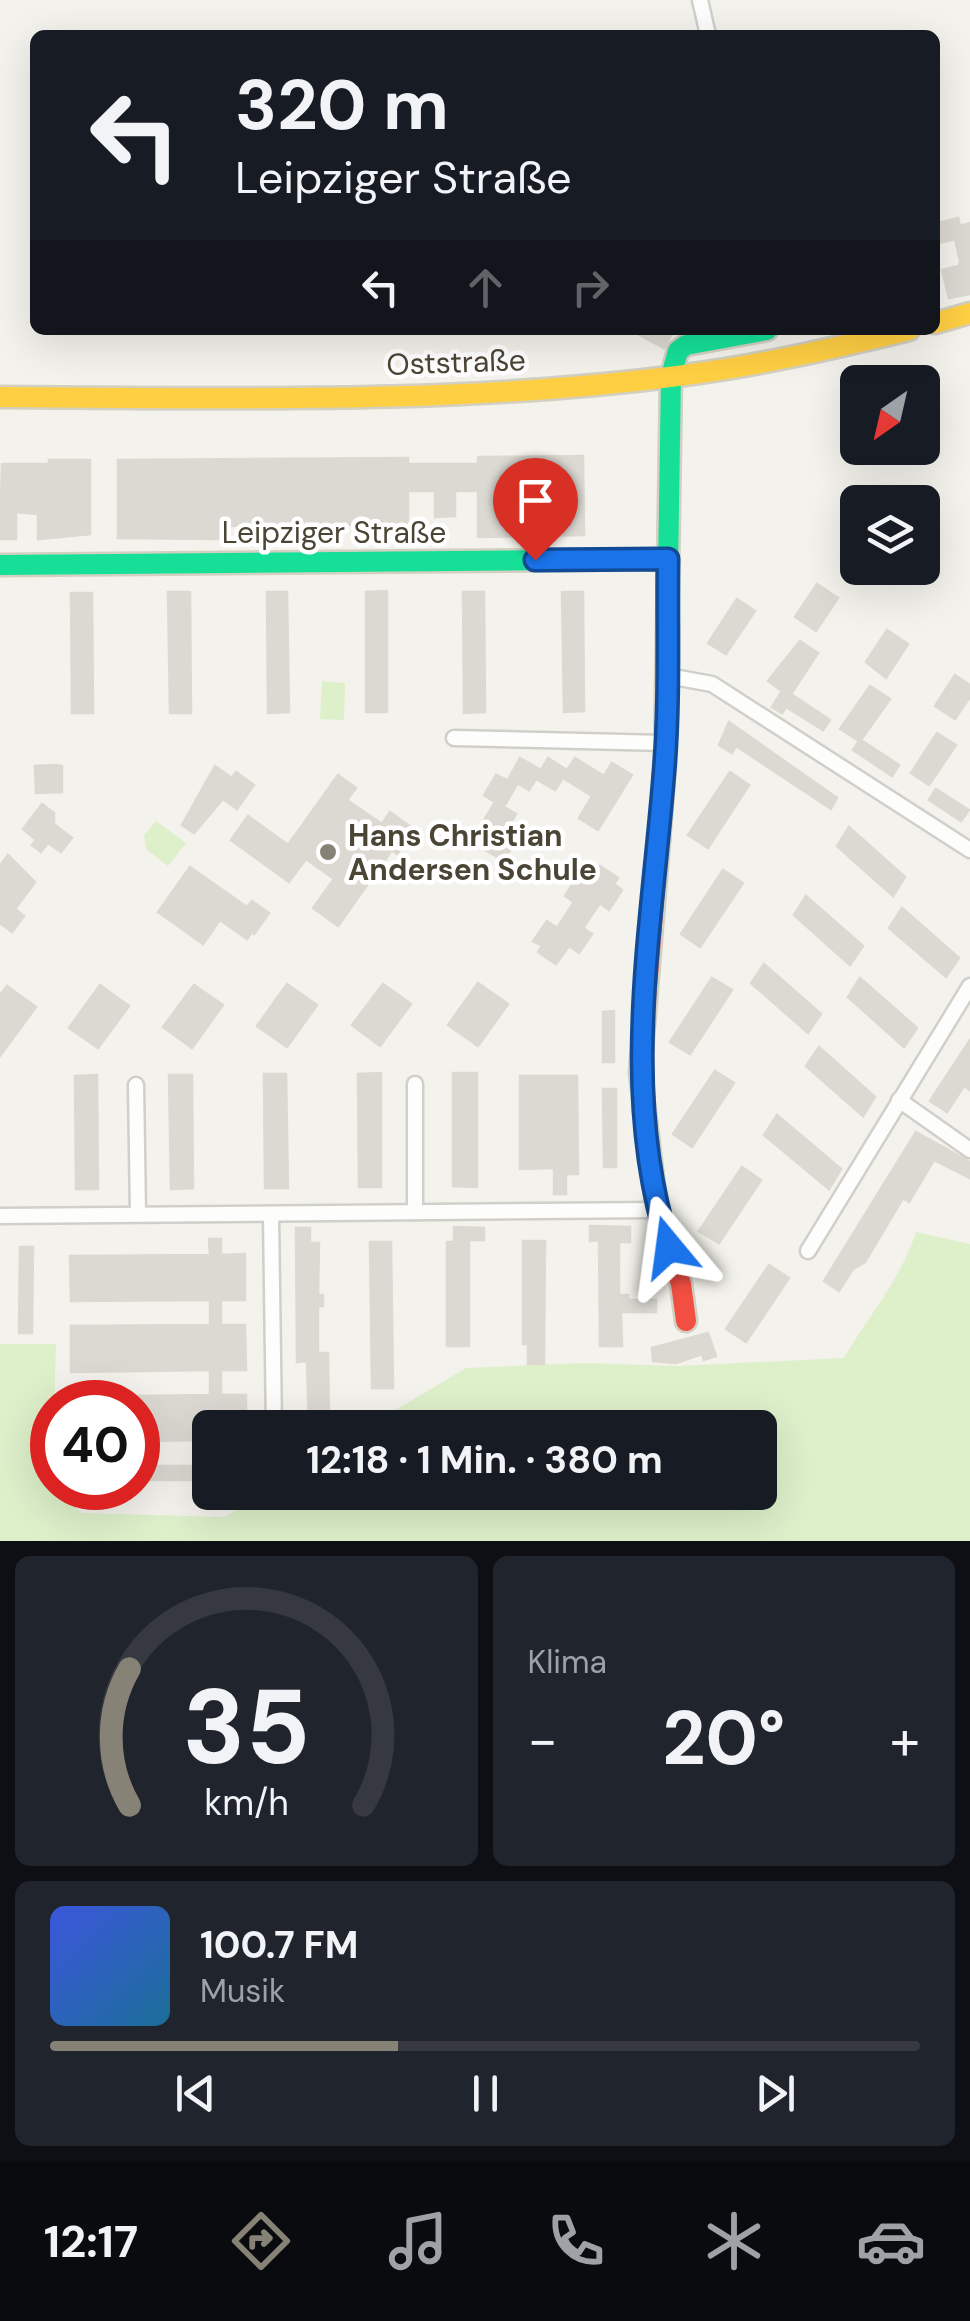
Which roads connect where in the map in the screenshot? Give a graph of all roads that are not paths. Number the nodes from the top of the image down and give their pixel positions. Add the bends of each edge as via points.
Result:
1 (700, 0) edge
2 (707, 30) edge
3 (970, 314) edge
4 (940, 322) edge
5 (740, 335) edge
6 (871, 335) edge
7 (671, 376) junction
8 (0, 397) edge
9 (668, 559) junction
10 (0, 565) edge
11 (668, 676) junction
12 (454, 738) dead end
13 (664, 742) junction
14 (970, 850) edge
15 (968, 993) edge
16 (415, 1084) dead end
17 (136, 1085) dead end
18 (899, 1100) junction
19 (970, 1150) edge
20 (657, 1210) junction
21 (415, 1212) junction
22 (138, 1214) junction
23 (271, 1215) junction
24 (0, 1216) edge
25 (808, 1251) dead end
26 (686, 1321) dead end
27 (274, 1410) edge

1 - 2 street
3 - 4 street
5 - 7 street via 686,345
6 - 7 street, Oststraße
7 - 8 street, Oststraße via 458,393
7 - 9 street
9 - 10 street, Leipziger Straße
9 - 11 street
11 - 13 street
11 - 14 street via 712,684
12 - 13 street
13 - 20 street via 640,1073
15 - 18 street
16 - 21 street
17 - 22 street
18 - 19 street
18 - 25 street
20 - 21 street
20 - 26 street
21 - 23 street
22 - 23 street
22 - 24 street
23 - 27 street

